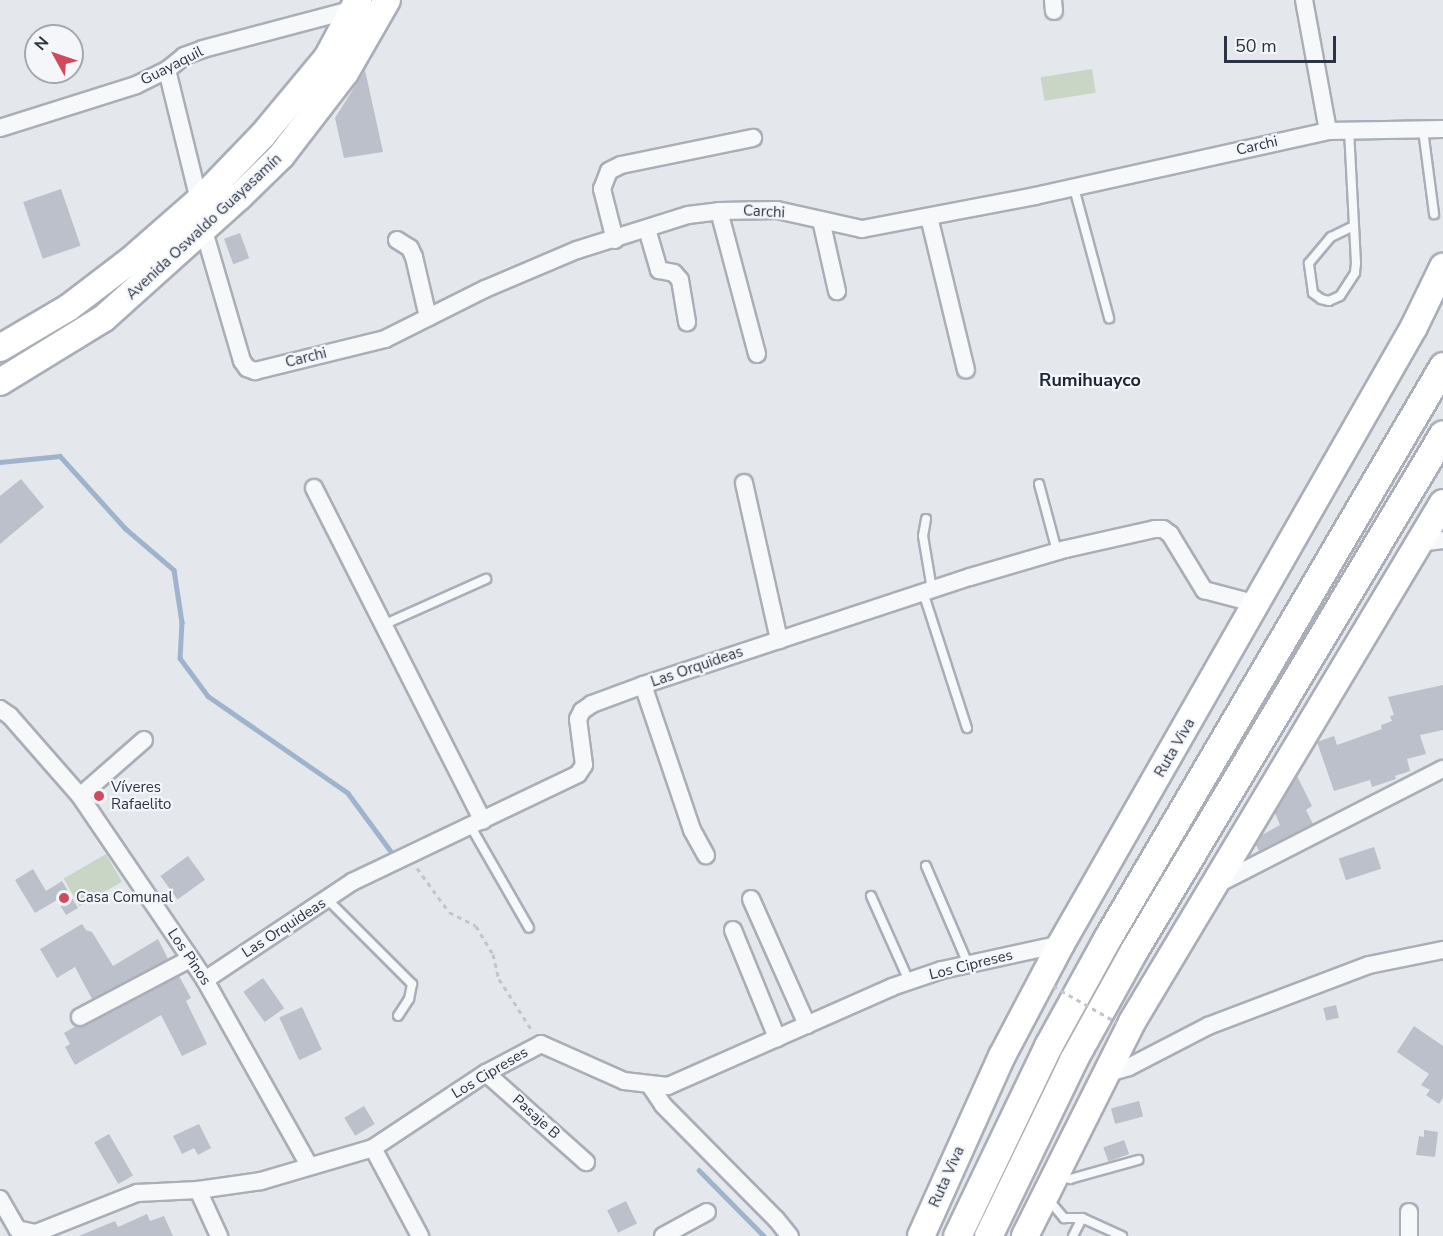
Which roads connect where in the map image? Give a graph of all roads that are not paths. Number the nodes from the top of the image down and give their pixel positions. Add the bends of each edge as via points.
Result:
1 (381, 0) edge
2 (387, 0) edge
3 (1304, 0) edge
4 (356, 4) edge
5 (167, 70) junction
6 (0, 125) edge
7 (1443, 129) edge
8 (1328, 130) junction
9 (1349, 130) junction
10 (1423, 130) junction
11 (753, 138) dead end
12 (1074, 188) junction
13 (199, 200) junction
14 (719, 211) junction
15 (1434, 214) dead end
16 (929, 217) junction
17 (821, 220) junction
18 (1354, 226) junction
19 (647, 229) junction
20 (204, 231) junction
21 (397, 240) dead end
22 (615, 240) junction
23 (1443, 267) edge
24 (837, 291) dead end
25 (428, 317) junction
26 (1109, 318) dead end
27 (687, 322) dead end
28 (0, 348) edge
29 (758, 354) dead end
30 (1443, 366) edge
31 (966, 370) dead end
32 (0, 382) edge
33 (1443, 434) edge
34 (744, 483) dead end
35 (1039, 484) dead end
36 (314, 488) dead end
37 (1443, 503) edge
38 (926, 519) dead end
39 (1431, 542) edge
40 (1057, 551) junction
41 (486, 579) dead end
42 (928, 590) junction
43 (1257, 604) junction
44 (382, 626) junction
45 (779, 640) junction
46 (643, 685) junction
47 (0, 709) edge
48 (967, 728) dead end
49 (144, 740) dead end
50 (1443, 769) edge
51 (80, 796) junction
52 (477, 824) junction
53 (706, 855) dead end
54 (926, 866) dead end
55 (1212, 887) junction
56 (871, 896) dead end
57 (751, 899) dead end
58 (328, 900) junction
59 (529, 928) dead end
60 (733, 930) dead end
61 (1061, 944) junction
62 (1443, 950) edge
63 (190, 959) junction
64 (968, 964) junction
65 (205, 980) junction
66 (909, 981) junction
67 (398, 1016) dead end
68 (80, 1017) dead end
69 (807, 1025) junction
70 (777, 1038) junction
71 (486, 1072) junction
72 (1105, 1074) junction
73 (649, 1084) junction
74 (373, 1148) junction
75 (1138, 1160) dead end
76 (586, 1162) dead end
77 (309, 1165) junction
78 (1049, 1183) junction
79 (198, 1190) junction
80 (3, 1210) edge
81 (707, 1212) dead end
82 (1410, 1212) dead end
83 (1082, 1218) junction
84 (219, 1236) edge
85 (420, 1236) edge
86 (663, 1236) edge
87 (790, 1236) edge
88 (921, 1236) edge
89 (957, 1236) edge
90 (988, 1236) edge
91 (1025, 1236) edge
92 (1073, 1236) edge
93 (1122, 1236) edge
94 (1409, 1236) edge

1 - 4 street, Guayaquil
2 - 20 main road, Avenida Oswaldo Guayasamín via 345,73 280,156
3 - 8 street
4 - 5 street, Guayaquil via 202,49 184,56
4 - 13 main road, Avenida Oswaldo Guayasamín via 327,58 262,136
5 - 6 street, Guayaquil via 135,85
5 - 13 street
7 - 10 street, Carchi
8 - 9 street, Carchi
8 - 12 street, Carchi
9 - 10 street, Carchi
9 - 18 lane
10 - 15 lane
11 - 22 street via 621,165 609,171 602,189
12 - 16 street, Carchi
12 - 26 lane
13 - 28 main road, Avenida Oswaldo Guayasamín via 131,260 68,308
14 - 17 street, Carchi via 777,210
14 - 19 street, Carchi via 688,215
14 - 29 street
16 - 17 street, Carchi via 862,229
16 - 31 street
17 - 24 street
18 - 18 lane via 1355,273 1340,296 1329,301 1320,299 1313,292 1309,263 1331,237
19 - 22 street, Carchi
19 - 27 street via 659,270 674,273 680,280
20 - 25 street, Carchi via 247,368 255,371 385,339
20 - 32 main road, Avenida Oswaldo Guayasamín via 104,318
21 - 25 street via 410,248 414,257
22 - 25 street, Carchi via 577,250
23 - 43 main road, Ruta Viva via 1408,338
30 - 89 highway via 1108,937 1048,1046
33 - 90 highway via 1134,950 1073,1060
34 - 45 street
35 - 40 lane
36 - 44 street
37 - 39 main road
38 - 42 lane via 923,536
39 - 55 main road
40 - 42 street, Las Orquideas
40 - 43 street, Las Orquideas via 1163,529 1170,534 1204,590
41 - 44 lane
42 - 45 street, Las Orquideas
42 - 48 lane
43 - 61 main road, Ruta Viva
44 - 52 street
45 - 46 street, Las Orquideas
46 - 52 street, Las Orquideas via 582,711 578,719 584,765 578,774
46 - 53 street via 692,830
47 - 51 street, Los Pinos
49 - 51 street
50 - 55 street
51 - 63 street, Los Pinos
52 - 58 street, Las Orquideas via 352,882
52 - 59 lane
54 - 64 lane
55 - 72 main road
56 - 66 lane
57 - 69 street
58 - 65 street, Las Orquideas
58 - 67 lane via 412,984 409,999
60 - 70 street
61 - 64 street, Los Cipreses
61 - 88 main road, Ruta Viva via 1002,1056
62 - 72 street via 1369,965 1208,1026 1129,1067
63 - 65 street, Los Pinos
63 - 68 street
64 - 66 street, Los Cipreses
65 - 77 street, Los Pinos
66 - 69 street, Los Cipreses
69 - 70 street, Los Cipreses
70 - 73 street, Los Cipreses via 668,1086
71 - 73 street, Los Cipreses via 541,1044 624,1082
71 - 74 street, Los Cipreses
71 - 76 street, Pasaje B
72 - 78 main road
73 - 87 street via 663,1105
74 - 77 street, Los Cipreses
74 - 85 street
75 - 78 lane
77 - 79 street, Los Cipreses via 261,1181
78 - 83 lane via 1051,1206 1064,1218
78 - 91 main road
79 - 80 street, Los Cipreses via 136,1193 36,1233 18,1229
79 - 84 street
81 - 86 street
82 - 94 street
83 - 92 lane
83 - 93 lane

